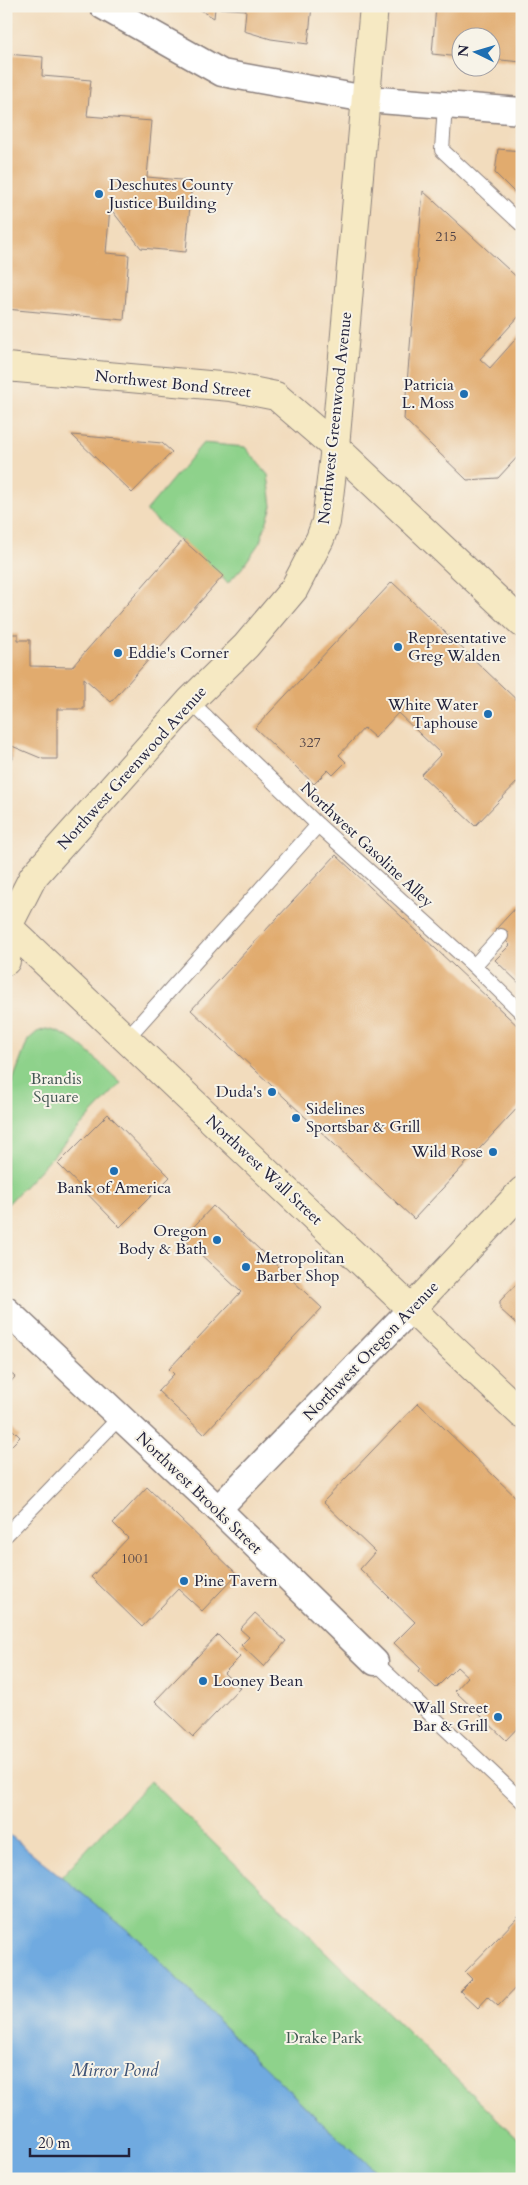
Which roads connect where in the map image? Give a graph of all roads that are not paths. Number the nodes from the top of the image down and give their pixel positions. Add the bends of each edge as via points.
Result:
1 (103, 6) edge
2 (374, 6) edge
3 (366, 99) junction
4 (445, 105) junction
5 (522, 111) edge
6 (522, 225) edge
7 (6, 368) edge
8 (336, 447) junction
9 (522, 623) edge
10 (190, 701) junction
11 (318, 825) junction
12 (7, 928) edge
13 (501, 936) dead end
14 (6, 961) edge
15 (474, 966) junction
16 (522, 1013) edge
17 (126, 1039) junction
18 (522, 1191) edge
19 (411, 1309) junction
20 (6, 1310) edge
21 (522, 1414) edge
22 (120, 1417) junction
23 (218, 1509) junction
24 (6, 1535) edge
25 (375, 1662) joint
26 (522, 1802) edge

1 - 3 street via 222,73
2 - 3 main road, Northwest Greenwood Avenue
3 - 4 street
3 - 8 main road, Northwest Greenwood Avenue
4 - 5 street
4 - 6 lane via 442,150
7 - 8 main road, Northwest Bond Street via 231,387 276,396
8 - 9 main road, Northwest Bond Street
8 - 10 main road, Northwest Greenwood Avenue via 326,522 294,589 246,646
10 - 11 lane, Northwest Gasoline Alley
10 - 12 main road, Northwest Greenwood Avenue via 33,877
11 - 15 lane, Northwest Gasoline Alley
11 - 17 lane
12 - 14 main road
12 - 17 main road, Northwest Wall Street
13 - 15 lane
15 - 16 lane, Northwest Gasoline Alley
17 - 19 main road, Northwest Wall Street
18 - 19 main road, Northwest Oregon Avenue
19 - 21 main road, Northwest Wall Street
19 - 23 street, Northwest Oregon Avenue
20 - 22 street, Northwest Brooks Street
22 - 23 street, Northwest Brooks Street
22 - 24 lane
23 - 25 street, Northwest Brooks Street
25 - 26 lane, Northwest Brooks Street

